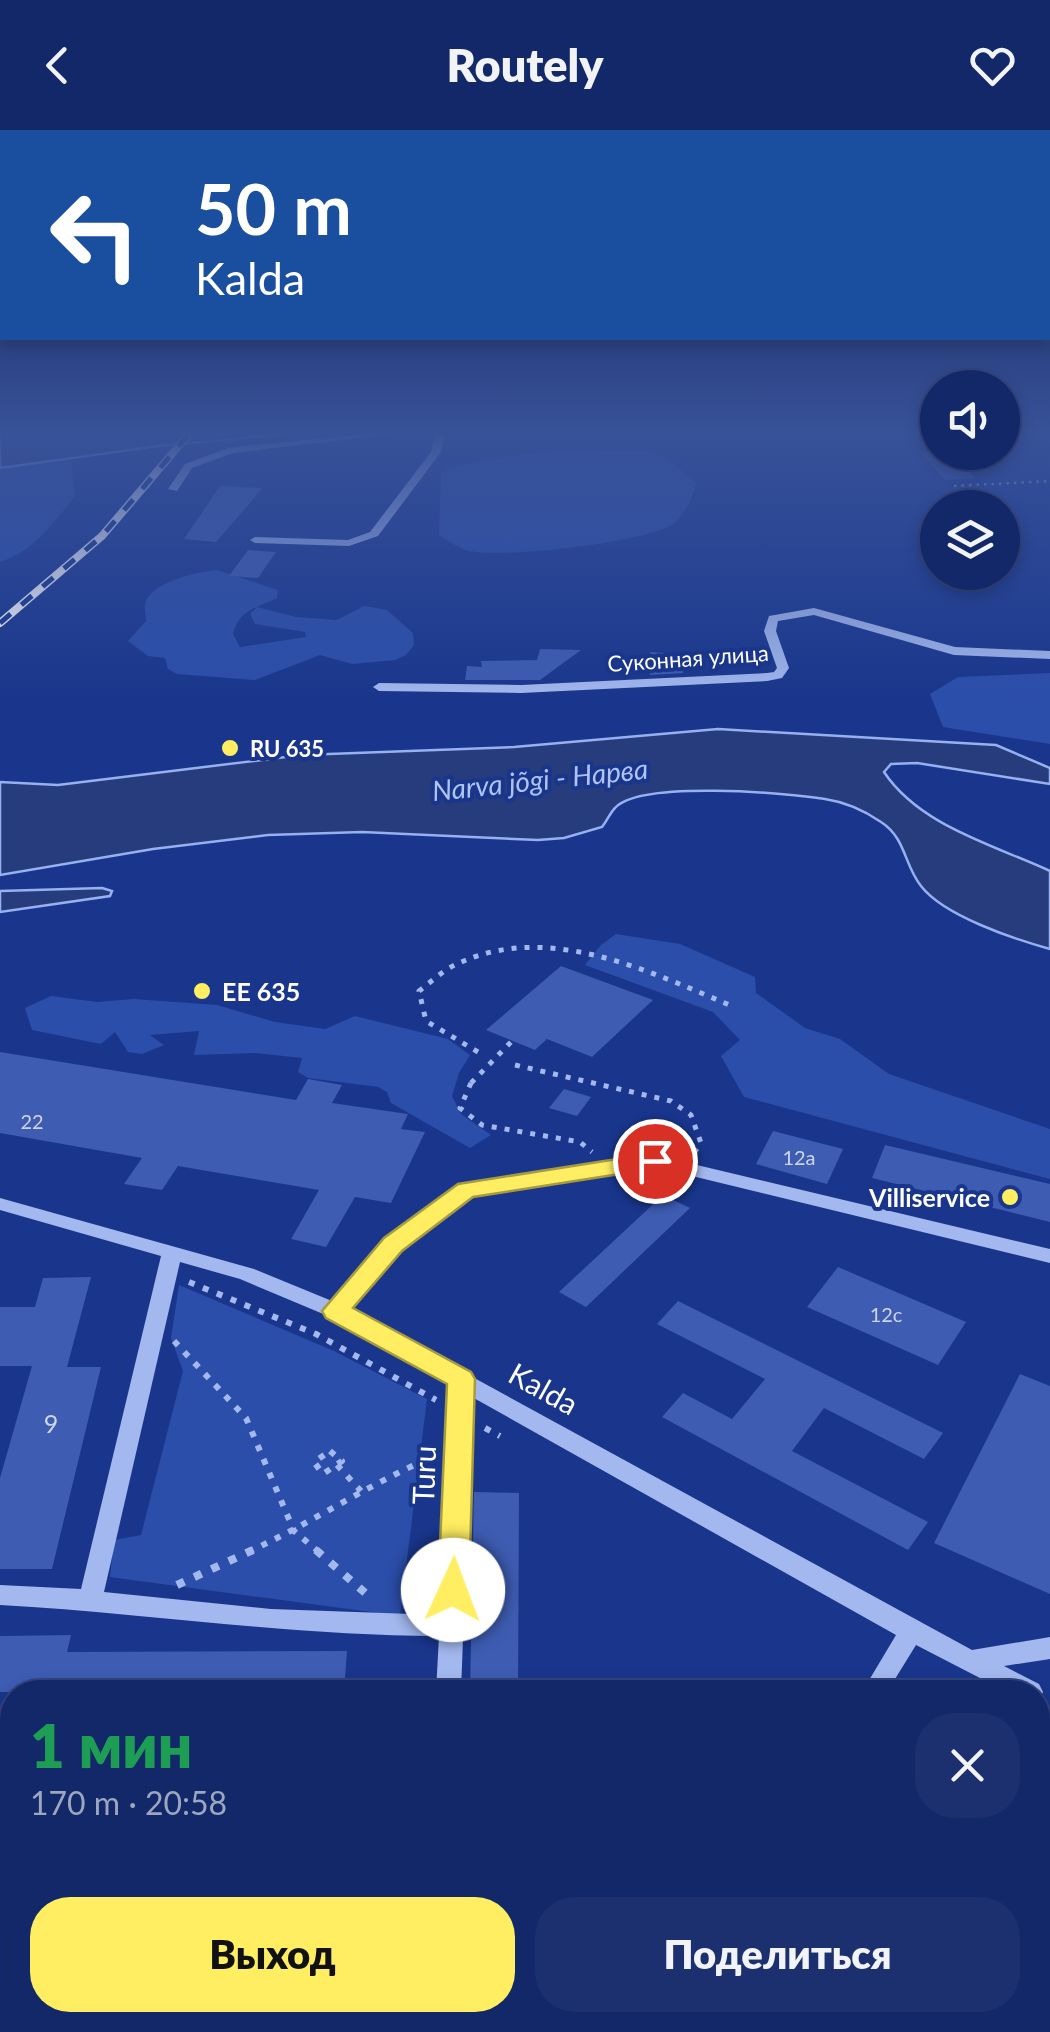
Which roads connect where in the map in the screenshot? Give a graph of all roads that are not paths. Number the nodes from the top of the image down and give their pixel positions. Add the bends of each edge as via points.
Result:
1 (382, 523) edge
2 (255, 540) dead end
3 (1050, 655) edge
4 (378, 687) dead end
5 (0, 1204) edge
6 (1050, 1256) edge
7 (169, 1263) junction
8 (336, 1311) junction
9 (462, 1379) junction
10 (0, 1596) edge
11 (90, 1600) junction
12 (452, 1625) junction
13 (912, 1632) junction
14 (1050, 1648) edge
15 (970, 1661) junction
16 (450, 1680) edge
17 (882, 1680) edge
18 (1007, 1680) edge

1 - 2 street via 374,534 349,543
3 - 4 street, Суконная улица via 954,651 814,611 773,618 770,631 783,668 767,676 521,689
5 - 7 street, Kalda
6 - 8 street via 655,1161 466,1190 393,1244
7 - 8 street, Kalda via 246,1274
7 - 11 street
8 - 9 street, Kalda
9 - 12 street, Turu
9 - 13 street, Kalda
10 - 11 street
11 - 12 street via 370,1626
12 - 16 street, Turu
13 - 15 street, Kalda
13 - 17 street
14 - 15 street
15 - 18 street, Kalda

